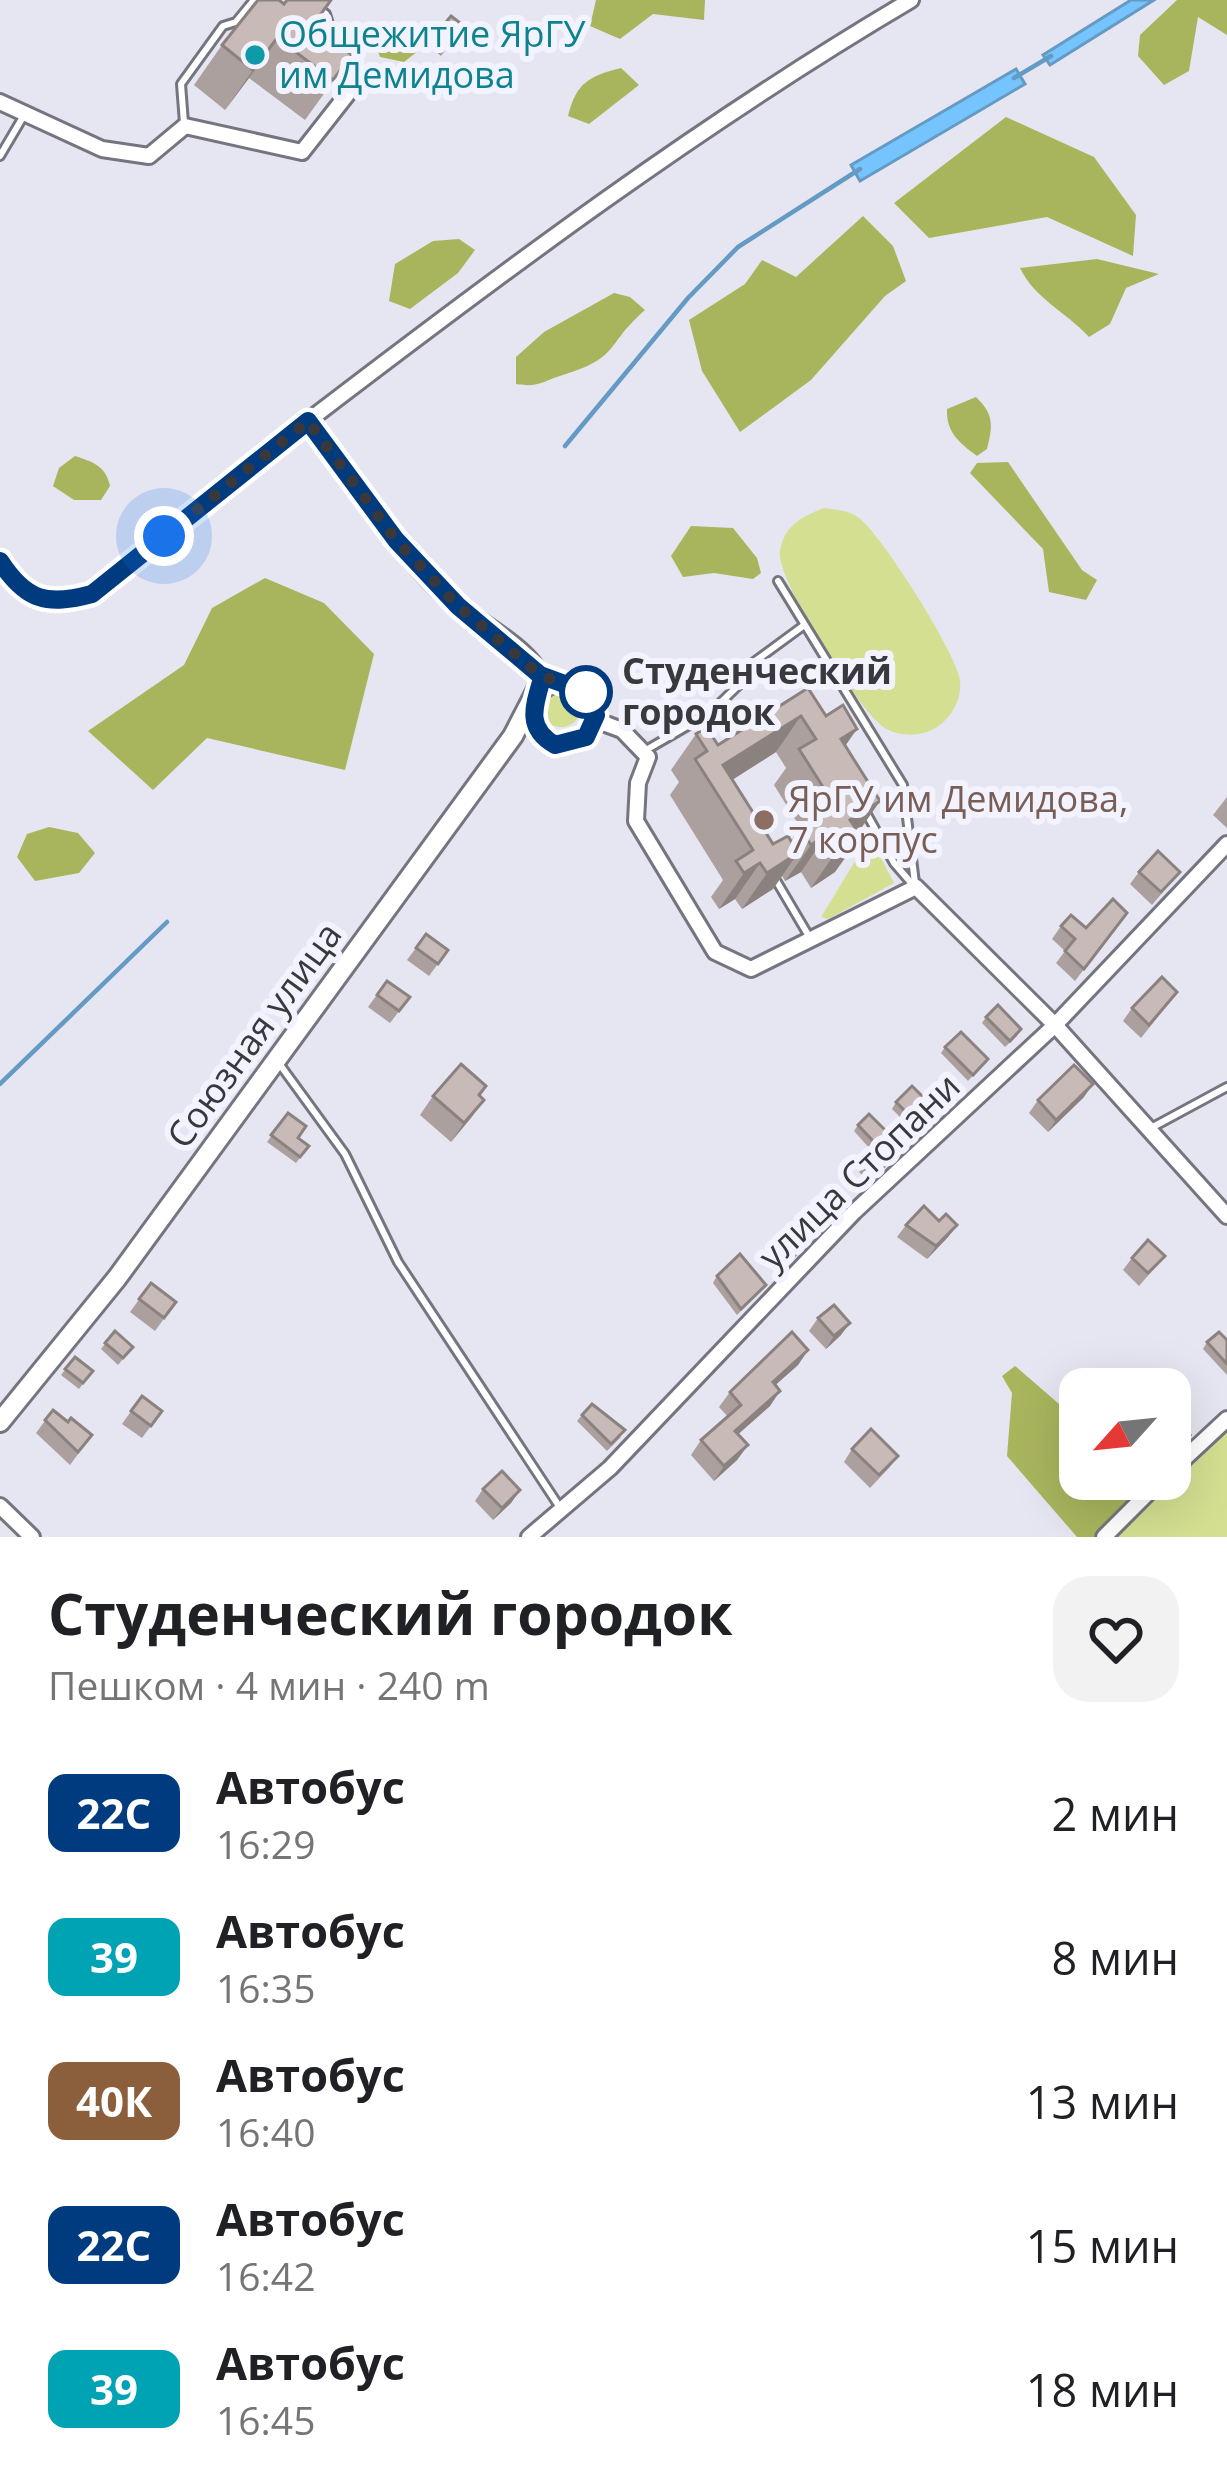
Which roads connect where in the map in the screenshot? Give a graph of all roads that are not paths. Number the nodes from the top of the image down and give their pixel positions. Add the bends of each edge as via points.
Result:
1 (254, 0) edge
2 (306, 0) edge
3 (911, 0) edge
4 (353, 87) joint
5 (0, 102) edge
6 (25, 114) junction
7 (185, 126) junction
8 (0, 156) edge
9 (308, 421) junction
10 (0, 561) edge
11 (778, 581) dead end
12 (803, 626) junction
13 (549, 679) junction
14 (535, 702) junction
15 (595, 720) junction
16 (643, 752) junction
17 (858, 799) edge
18 (1227, 844) edge
19 (768, 868) edge
20 (916, 887) junction
21 (811, 939) junction
22 (1055, 1025) junction
23 (276, 1060) junction
24 (1227, 1087) edge
25 (1149, 1129) junction
26 (1227, 1216) edge
27 (1227, 1419) edge
28 (0, 1422) edge
29 (1191, 1452) edge
30 (1141, 1500) edge
31 (0, 1506) edge
32 (561, 1509) junction
33 (32, 1537) edge
34 (529, 1537) edge
35 (1104, 1537) edge

1 - 7 lane via 223,26 182,83
2 - 4 lane via 326,14
3 - 9 street via 765,86 504,268
4 - 7 street via 302,152
5 - 6 street
6 - 7 street via 102,149 148,156
6 - 8 lane
9 - 10 street via 92,594 55,604 16,585
9 - 13 street via 396,540 458,606
11 - 12 lane
12 - 16 lane via 754,662 710,713
12 - 20 lane via 903,785
13 - 14 street, Союзная улица
13 - 15 street via 586,692
14 - 15 street via 538,732 555,745 577,743
14 - 23 street, Союзная улица
15 - 16 street via 622,730
16 - 21 street via 636,821 715,952 751,969
17 - 20 lane
18 - 22 street, улица Стопани
19 - 21 lane
20 - 21 street
20 - 22 street
22 - 25 street
22 - 32 street, улица Стопани via 854,1212 610,1468
23 - 28 street, Союзная улица
23 - 32 lane via 345,1154 398,1262
24 - 25 lane
25 - 26 street
27 - 29 street
30 - 35 street
31 - 33 street
32 - 34 street, улица Стопани

